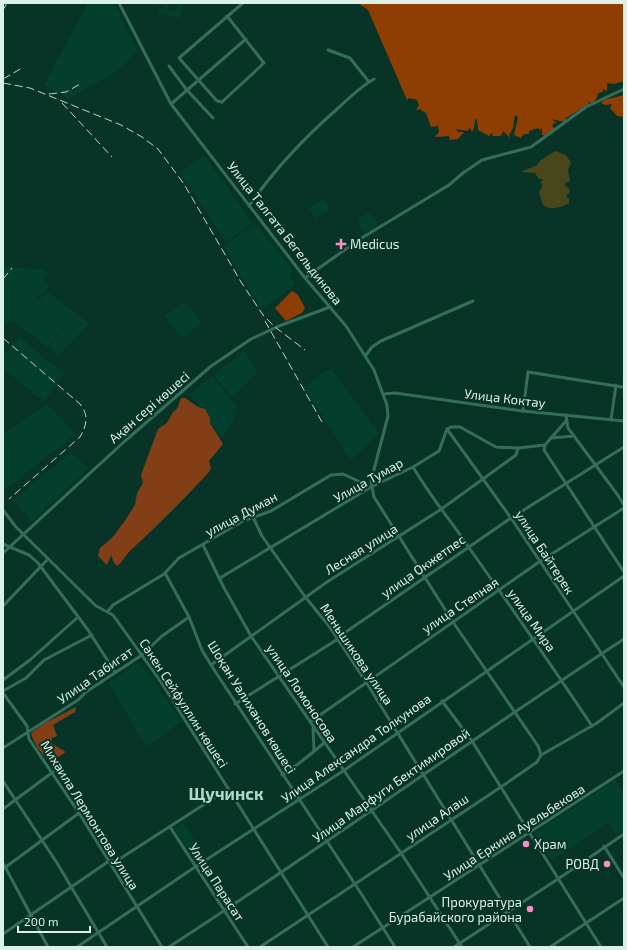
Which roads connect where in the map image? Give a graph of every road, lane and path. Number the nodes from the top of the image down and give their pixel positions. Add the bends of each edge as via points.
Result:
1 (118, 3) edge
2 (243, 3) edge
3 (227, 16) junction
4 (246, 39) junction
5 (328, 50) dead end
6 (169, 66) dead end
7 (374, 79) dead end
8 (198, 80) junction
9 (369, 82) junction
10 (186, 89) junction
11 (624, 89) edge
12 (171, 104) junction
13 (213, 118) dead end
14 (249, 206) junction
15 (305, 278) junction
16 (473, 300) dead end
17 (330, 307) junction
18 (366, 355) junction
19 (616, 385) junction
20 (622, 387) dead end
21 (383, 394) junction
22 (523, 411) junction
23 (566, 415) junction
24 (611, 420) junction
25 (566, 421) junction
26 (624, 421) edge
27 (447, 429) junction
28 (574, 436) junction
29 (551, 438) junction
30 (545, 445) junction
31 (624, 447) edge
32 (518, 448) junction
33 (595, 466) junction
34 (414, 467) junction
35 (483, 478) junction
36 (566, 485) junction
37 (371, 487) junction
38 (624, 506) edge
39 (3, 510) edge
40 (440, 510) junction
41 (253, 517) junction
42 (511, 518) junction
43 (595, 527) junction
44 (23, 534) junction
45 (400, 537) junction
46 (3, 544) edge
47 (203, 545) junction
48 (10, 546) junction
49 (469, 547) junction
50 (270, 548) junction
51 (3, 553) edge
52 (48, 559) junction
53 (539, 562) junction
54 (40, 567) junction
55 (624, 572) edge
56 (164, 573) junction
57 (624, 576) edge
58 (425, 577) junction
59 (220, 578) junction
60 (499, 591) junction
61 (306, 598) junction
62 (3, 606) edge
63 (572, 611) junction
64 (108, 612) junction
65 (78, 616) junction
66 (189, 617) junction
67 (453, 622) junction
68 (92, 635) junction
69 (251, 636) junction
70 (533, 638) junction
71 (624, 639) edge
72 (338, 640) junction
73 (601, 654) junction
74 (142, 655) junction
75 (211, 665) junction
76 (488, 670) junction
77 (115, 672) junction
78 (279, 676) junction
79 (3, 680) edge
80 (562, 681) junction
81 (366, 682) junction
82 (624, 687) edge
83 (3, 692) edge
84 (442, 701) junction
85 (624, 703) edge
86 (236, 704) junction
87 (516, 713) junction
88 (310, 722) junction
89 (589, 722) junction
90 (312, 726) junction
91 (592, 726) junction
92 (587, 728) junction
93 (28, 731) junction
94 (397, 734) junction
95 (472, 742) junction
96 (324, 743) junction
97 (3, 748) edge
98 (314, 751) junction
99 (541, 755) junction
100 (343, 771) junction
101 (624, 771) edge
102 (53, 772) junction
103 (424, 774) junction
104 (282, 775) junction
105 (3, 781) edge
106 (501, 786) junction
107 (228, 789) junction
108 (15, 800) junction
109 (299, 800) junction
110 (3, 809) edge
111 (372, 810) junction
112 (79, 814) junction
113 (451, 819) junction
114 (170, 827) junction
115 (254, 828) junction
116 (529, 832) junction
117 (624, 834) edge
118 (41, 840) junction
119 (326, 842) junction
120 (604, 846) junction
121 (401, 853) junction
122 (109, 861) junction
123 (480, 865) junction
124 (4, 866) edge
125 (195, 867) junction
126 (282, 873) junction
127 (624, 878) edge
128 (558, 879) junction
129 (355, 884) junction
130 (71, 887) junction
131 (431, 898) junction
132 (624, 898) edge
133 (135, 906) junction
134 (224, 911) junction
135 (508, 912) junction
136 (32, 915) junction
137 (308, 915) junction
138 (586, 923) junction
139 (383, 929) junction
140 (98, 933) junction
141 (3, 934) edge
142 (459, 943) junction
143 (48, 947) edge
144 (77, 947) edge
145 (107, 947) edge
146 (162, 947) edge
147 (169, 947) edge
148 (248, 947) edge
149 (260, 947) edge
150 (328, 947) edge
151 (353, 947) edge
152 (395, 947) edge
153 (454, 947) edge
154 (462, 947) edge
155 (530, 947) edge
156 (550, 947) edge
157 (601, 947) edge

1 - 12 street, Улица Талгата Бегельдинова
2 - 3 street
3 - 4 street
3 - 8 street via 179,58
4 - 8 street
4 - 8 street via 264,61 263,66 221,103
5 - 9 street via 350,58
6 - 10 street
7 - 9 street
8 - 10 street
9 - 14 street via 310,133 266,181
10 - 12 street
10 - 13 street
11 - 15 street via 586,107 531,147 482,160 449,185 360,239
12 - 14 street, Улица Талгата Бегельдинова
14 - 15 street, Улица Талгата Бегельдинова
15 - 17 street, Улица Талгата Бегельдинова
16 - 18 street via 381,340
17 - 18 street, Улица Талгата Бегельдинова via 350,330
17 - 44 street, Ақан сері көшесі via 267,331 215,363
18 - 21 street, Улица Талгата Бегельдинова
19 - 20 street
19 - 22 street via 528,372
19 - 24 street
21 - 22 street, Улица Коктау via 395,393
21 - 37 street, Улица Талгата Бегельдинова via 388,416
22 - 23 street, Улица Коктау
23 - 24 street, Улица Коктау
23 - 25 street
24 - 26 street, Улица Коктау
25 - 28 street
25 - 29 street
27 - 32 street via 460,427 496,447
27 - 34 street, Улица Тумар via 439,451
27 - 35 street, улица Байтерек
28 - 29 street
28 - 33 street
29 - 30 street
30 - 32 street
30 - 36 street via 544,450
31 - 33 street, улица Окжетпес
32 - 35 street, Лесная улица via 516,455
33 - 36 street, улица Окжетпес
33 - 38 street
34 - 37 street, Улица Тумар
34 - 40 street, улица Мира
35 - 40 street, Лесная улица
35 - 42 street, улица Байтерек
36 - 42 street, улица Окжетпес
36 - 43 street
37 - 41 street, улица Думан via 343,474 331,475 271,511
37 - 45 street via 374,497
37 - 50 street, Улица Тумар
38 - 43 street, улица Степная
39 - 44 street, Сәкен Сейфуллин көшесі
40 - 45 street, Лесная улица
40 - 49 street, улица Мира
41 - 47 street, улица Думан
41 - 50 street, Меньшикова улица
42 - 49 street, улица Окжетпес
42 - 53 street, улица Байтерек
43 - 53 street, улица Степная
43 - 55 street
44 - 48 street, Ақан сері көшесі
44 - 52 street, Сәкен Сейфуллин көшесі
45 - 58 street
45 - 61 street, Лесная улица
46 - 48 street
47 - 56 street, улица Думан via 179,558
47 - 59 street, улица Ломоносова
48 - 51 street, Ақан сері көшесі
48 - 54 street via 29,555
49 - 58 street, улица Окжетпес
49 - 60 street, улица Мира
50 - 59 street, Улица Тумар
50 - 61 street, Меньшикова улица
52 - 54 street
52 - 64 street, Сәкен Сейфуллин көшесі via 96,606
53 - 60 street, улица Степная
53 - 63 street, улица Байтерек
54 - 62 street
54 - 65 street
56 - 64 street, улица Думан via 113,605
56 - 66 street, Шоқан Уәлиханов көшесі
57 - 63 street, Улица Александра Толкунова
58 - 67 street
58 - 72 street, улица Окжетпес
59 - 69 street, улица Ломоносова
60 - 67 street, улица Степная
60 - 70 street, улица Мира
61 - 69 street, Лесная улица
61 - 72 street, Меньшикова улица
63 - 70 street, Улица Александра Толкунова
63 - 73 street, улица Байтерек
64 - 74 street, Сәкен Сейфуллин көшесі via 113,615
65 - 68 street
65 - 79 street via 30,660
66 - 74 street, Улица Табигат via 162,636
66 - 75 street, Шоқан Уәлиханов көшесі
67 - 76 street
67 - 81 street, улица Степная
68 - 77 street
68 - 83 street via 44,660 26,678
69 - 75 street, Лесная улица
69 - 78 street, улица Ломоносова
70 - 76 street, Улица Александра Толкунова
70 - 80 street, улица Мира
71 - 73 street, Улица Марфуги Бектимировой
72 - 78 street, улица Окжетпес
72 - 81 street, Меньшикова улица
73 - 80 street, Улица Марфуги Бектимировой
73 - 82 street, улица Байтерек
74 - 77 street, Улица Табигат
74 - 107 street, Сәкен Сейфуллин көшесі
75 - 86 street, Шоқан Уәлиханов көшесі
76 - 84 street, Улица Александра Толкунова
76 - 87 street
77 - 93 street, Улица Табигат via 78,700
78 - 86 street, улица Окжетпес
78 - 88 street, улица Ломоносова
80 - 87 street, Улица Марфуги Бектимировой
80 - 89 street, улица Мира
81 - 88 street, улица Степная
81 - 94 street, Меньшикова улица
83 - 93 street, Михаила Лермонтова улица
84 - 94 street, Улица Александра Толкунова
84 - 95 street
85 - 91 street, улица Алаш
86 - 104 street, Шоқан Уәлиханов көшесі
87 - 95 street, Улица Марфуги Бектимировой
87 - 99 street via 538,746
88 - 90 street, улица Ломоносова
89 - 91 street, улица Мира
89 - 92 street
90 - 96 street, улица Ломоносова
90 - 98 street
91 - 92 street, улица Алаш
92 - 99 street, улица Алаш
93 - 97 street, Улица Табигат
93 - 102 street, Михаила Лермонтова улица via 29,739
94 - 100 street, Улица Александра Толкунова
94 - 103 street, Меньшикова улица
95 - 103 street, Улица Марфуги Бектимировой
95 - 106 street
96 - 98 street
96 - 100 street, улица Ломоносова
98 - 104 street
99 - 106 street, улица Алаш via 537,762
100 - 109 street, Улица Александра Толкунова
100 - 111 street, улица Ломоносова
101 - 116 street, Улица Еркина Ауельбекова
102 - 108 street
102 - 112 street, Михаила Лермонтова улица
103 - 111 street, Улица Марфуги Бектимировой
103 - 113 street, Меньшикова улица
104 - 109 street, Шоқан Уәлиханов көшесі
105 - 108 street
106 - 113 street, улица Алаш
106 - 116 street
107 - 114 street
107 - 115 street, Сәкен Сейфуллин көшесі
108 - 110 street
108 - 118 street
109 - 115 street, Улица Александра Толкунова
109 - 119 street, Шоқан Уәлиханов көшесі
111 - 119 street, Улица Марфуги Бектимировой
111 - 121 street, улица Ломоносова
112 - 118 street
112 - 122 street, Михаила Лермонтова улица
113 - 121 street, улица Алаш
113 - 123 street, Меньшикова улица
114 - 122 street via 118,860
114 - 125 street, Улица Парасат
115 - 125 street, Улица Александра Толкунова
115 - 126 street, Сәкен Сейфуллин көшесі
116 - 123 street, Улица Еркина Ауельбекова
116 - 128 street
117 - 120 street
118 - 124 street
118 - 130 street
119 - 126 street, Улица Марфуги Бектимировой
119 - 129 street, Шоқан Уәлиханов көшесі
120 - 127 street
120 - 128 street
121 - 129 street, улица Алаш
121 - 131 street, улица Ломоносова
122 - 130 street
122 - 133 street, Михаила Лермонтова улица
123 - 131 street, Улица Еркина Ауельбекова
123 - 135 street, Меньшикова улица
124 - 136 street
125 - 133 street, Улица Александра Толкунова
125 - 134 street, Улица Парасат
126 - 134 street, Улица Марфуги Бектимировой
126 - 137 street, Сәкен Сейфуллин көшесі
128 - 135 street
128 - 138 street
129 - 137 street, улица Алаш
129 - 139 street, Шоқан Уәлиханов көшесі
130 - 136 street
130 - 140 street
131 - 139 street, Улица Еркина Ауельбекова
131 - 142 street, улица Ломоносова
132 - 138 street
133 - 140 street, Улица Александра Толкунова
133 - 146 street, Михаила Лермонтова улица
134 - 147 street, Улица Марфуги Бектимировой
134 - 148 street, Улица Парасат
135 - 142 street
135 - 155 street, Меньшикова улица
136 - 141 street
136 - 143 street
137 - 149 street, улица Алаш
137 - 150 street, Сәкен Сейфуллин көшесі
138 - 156 street
138 - 157 street
139 - 151 street, Улица Еркина Ауельбекова
139 - 152 street, Шоқан Уәлиханов көшесі
140 - 144 street, Улица Александра Толкунова
140 - 145 street
142 - 153 street
142 - 154 street, улица Ломоносова

